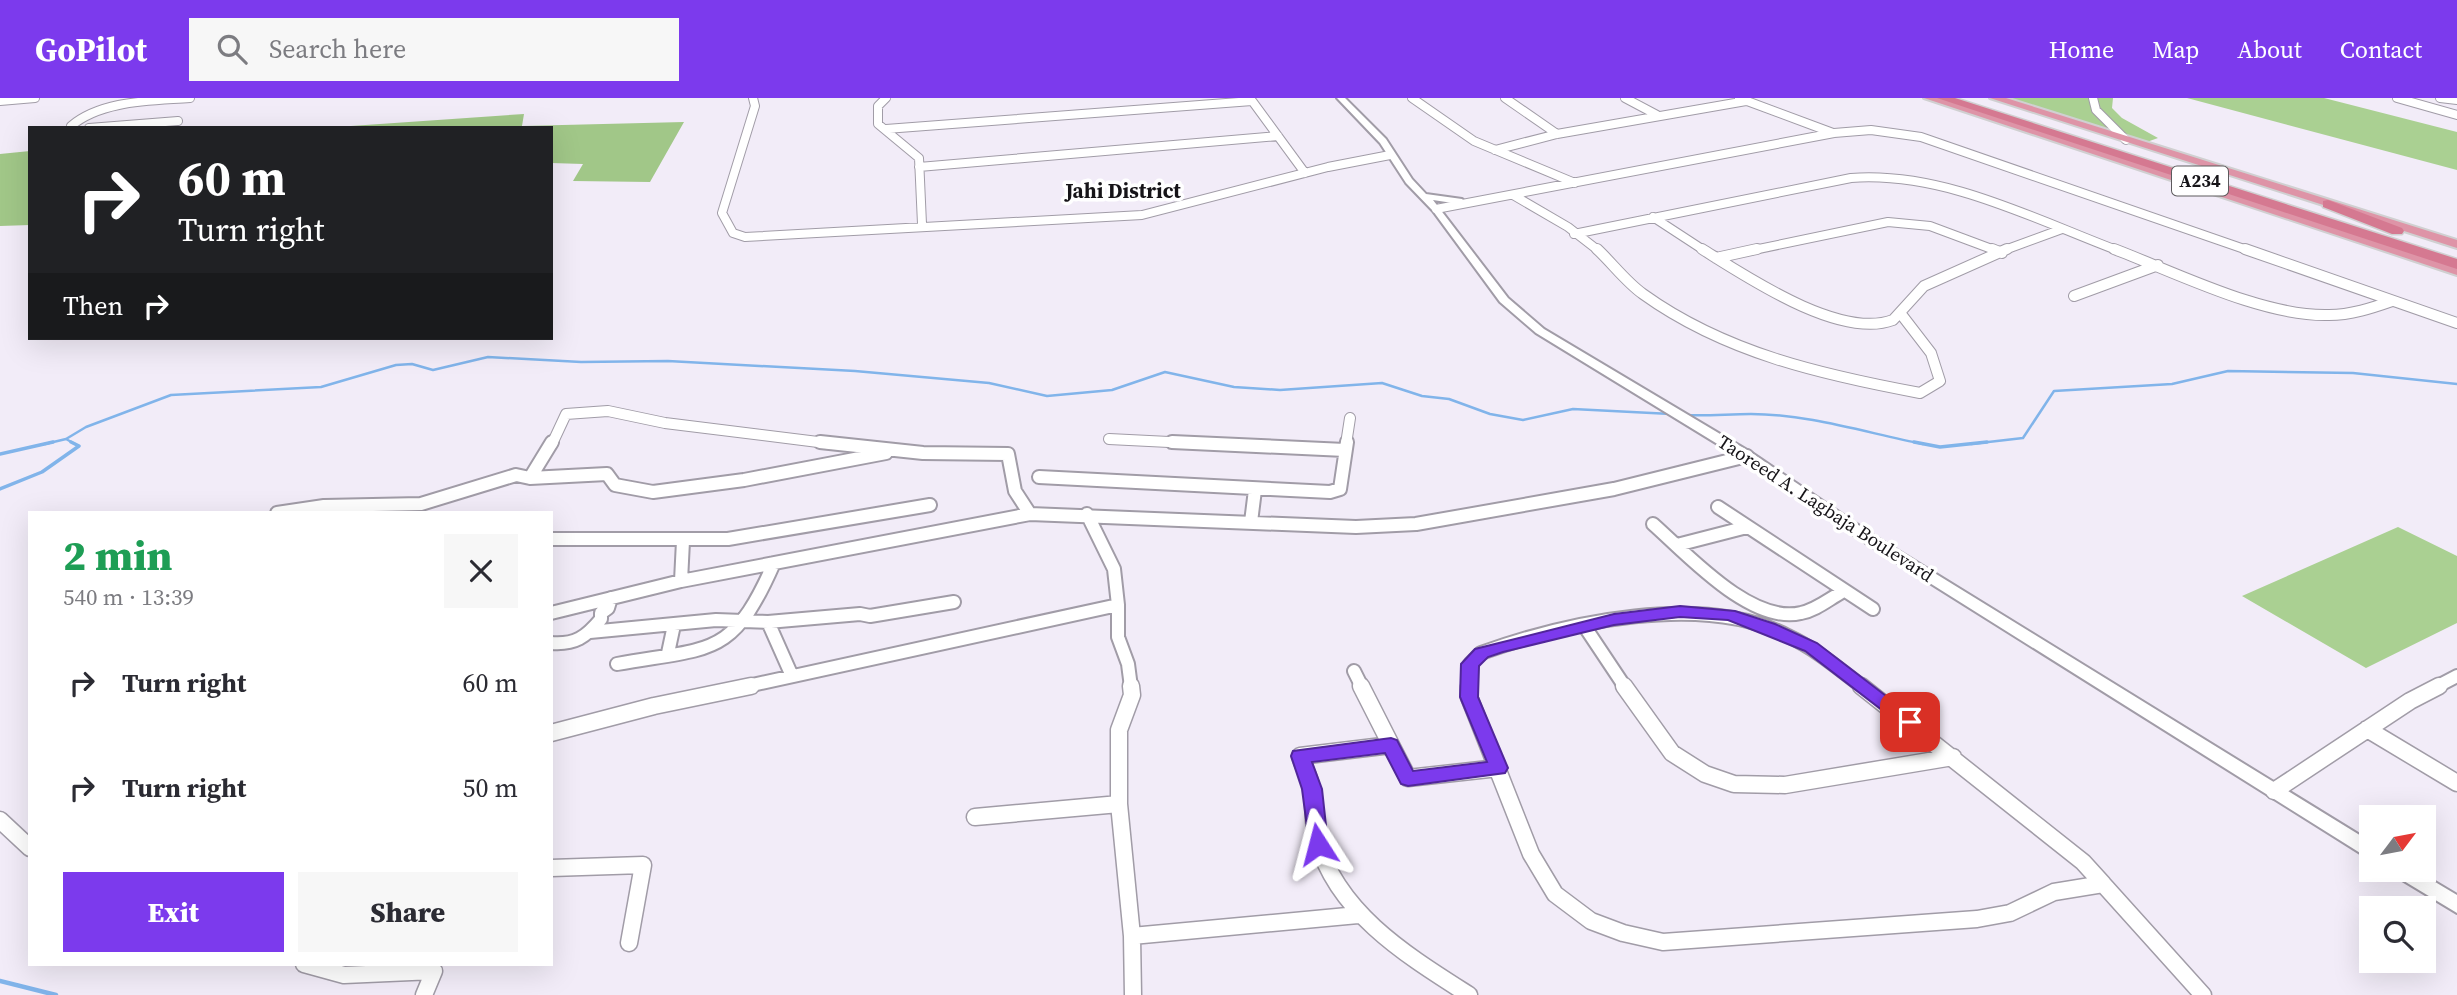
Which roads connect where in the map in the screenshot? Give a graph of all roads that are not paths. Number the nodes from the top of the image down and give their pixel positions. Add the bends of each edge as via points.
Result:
1 (35, 98) edge
2 (190, 98) edge
3 (753, 98) edge
4 (886, 98) edge
5 (1341, 98) edge
6 (1412, 98) edge
7 (1505, 98) edge
8 (1625, 98) edge
9 (1929, 98) edge
10 (1943, 98) edge
11 (1968, 98) edge
12 (1995, 98) edge
13 (2093, 98) edge
14 (2397, 98) edge
15 (2440, 98) edge
16 (1251, 99) edge
17 (1742, 99) edge
18 (2457, 100) edge
19 (0, 101) edge
20 (1657, 115) junction
21 (2457, 115) edge
22 (178, 121) dead end
23 (71, 126) edge
24 (114, 126) edge
25 (886, 129) junction
26 (1825, 130) junction
27 (1557, 134) junction
28 (1834, 134) junction
29 (1278, 136) junction
30 (2126, 140) junction
31 (1495, 150) junction
32 (1390, 155) junction
33 (919, 167) junction
34 (1548, 169) joint
35 (1305, 173) junction
36 (1567, 182) junction
37 (1513, 195) junction
38 (1458, 203) junction
39 (2328, 204) junction
40 (1432, 206) junction
41 (1653, 217) junction
42 (922, 225) junction
43 (2176, 225) junction
44 (2062, 229) junction
45 (1574, 234) junction
46 (2457, 244) edge
47 (2441, 249) junction
48 (2002, 253) junction
49 (2457, 254) edge
50 (1716, 258) junction
51 (2457, 264) edge
52 (2158, 265) junction
53 (2457, 271) edge
54 (2074, 296) dead end
55 (2392, 301) junction
56 (1901, 314) junction
57 (2457, 323) edge
58 (1350, 418) dead end
59 (1109, 439) dead end
60 (1345, 450) junction
61 (898, 451) junction
62 (1747, 456) junction
63 (1039, 477) dead end
64 (530, 478) junction
65 (1255, 490) junction
66 (930, 505) dead end
67 (1718, 507) dead end
68 (293, 511) edge
69 (1030, 514) junction
70 (1087, 514) junction
71 (1251, 522) junction
72 (1653, 524) dead end
73 (1747, 527) junction
74 (553, 539) edge
75 (684, 541) junction
76 (1677, 545) junction
77 (774, 563) junction
78 (681, 581) junction
79 (1844, 591) junction
80 (611, 598) junction
81 (954, 602) dead end
82 (1118, 606) junction
83 (1765, 608) junction
84 (1873, 609) dead end
85 (553, 612) edge
86 (744, 620) junction
87 (768, 622) junction
88 (674, 625) junction
89 (1585, 627) junction
90 (1769, 628) junction
91 (590, 632) junction
92 (553, 643) edge
93 (668, 653) junction
94 (617, 664) dead end
95 (1354, 670) dead end
96 (792, 676) junction
97 (2457, 676) edge
98 (2367, 729) junction
99 (553, 732) edge
100 (1391, 745) junction
101 (1953, 757) junction
102 (1499, 768) junction
103 (2457, 783) edge
104 (2274, 791) junction
105 (1119, 804) junction
106 (975, 817) dead end
107 (0, 820) edge
108 (2359, 844) edge
109 (28, 846) edge
110 (553, 868) edge
111 (2420, 882) edge
112 (2105, 884) junction
113 (2457, 905) edge
114 (1358, 915) junction
115 (1132, 936) junction
116 (629, 943) dead end
117 (311, 966) edge
118 (435, 968) edge
119 (424, 995) edge
120 (1133, 995) edge
121 (1469, 995) edge
122 (2203, 995) edge

1 - 19 street
2 - 23 street via 106,109
3 - 42 street via 755,106 722,214 733,233 745,237
4 - 25 street via 878,106 878,124
5 - 32 street, Taoreed A. Lagbaja Boulevard via 1383,141
6 - 31 street via 1449,127
7 - 27 street
8 - 20 street
9 - 53 highway
10 - 51 highway, A234
11 - 47 highway, A234
12 - 30 highway
13 - 30 street via 2096,110
14 - 21 street
15 - 18 street
16 - 25 street
16 - 29 street
17 - 20 street
17 - 26 street
20 - 27 street
22 - 24 street
25 - 33 street via 919,158
26 - 28 street
26 - 36 street
26 - 43 street via 1873,126 1935,137 2169,218
27 - 31 street
28 - 36 street
28 - 43 street via 1871,130 1921,137
29 - 33 street
29 - 35 street
30 - 39 highway
31 - 34 street
32 - 35 street
32 - 40 street, Taoreed A. Lagbaja Boulevard
33 - 42 street
34 - 36 street
35 - 42 street via 1142,215
36 - 37 street
36 - 38 street
37 - 38 street
37 - 45 street
38 - 40 street
38 - 40 street
39 - 46 highway
39 - 47 highway
40 - 62 street, Taoreed A. Lagbaja Boulevard via 1504,300 1540,331
41 - 44 street via 1877,176 1938,185
41 - 45 street
41 - 50 street
43 - 55 street
44 - 48 street
44 - 52 street
45 - 56 street via 1598,249 1645,296 1734,346 1833,377 1920,393 1940,381 1931,353
47 - 49 highway, A234
48 - 50 street via 1930,226 1888,222
48 - 56 street via 1922,287
50 - 56 street via 1747,278 1832,315 1871,324 1890,322
52 - 54 street
52 - 55 street via 2266,306 2306,315 2345,317
55 - 57 street
58 - 60 street
59 - 60 street
60 - 65 street via 1340,489 1322,494
61 - 64 street via 653,492 615,485 607,474
61 - 64 street via 726,431 608,411 566,414 547,456
61 - 69 street via 1008,454 1015,491
62 - 71 street via 1615,489 1416,524 1356,527
62 - 104 street, Taoreed A. Lagbaja Boulevard via 1871,540
63 - 65 street
64 - 68 street via 516,475 421,504 364,503
65 - 71 street
66 - 75 street via 728,539
67 - 73 street
69 - 70 street
69 - 77 street
70 - 71 street
70 - 82 street via 1112,562
72 - 76 street
73 - 76 street
73 - 79 street
74 - 75 street
75 - 78 street
76 - 83 street via 1728,589
77 - 78 street
77 - 86 street
78 - 80 street
79 - 83 street via 1799,614
79 - 84 street
80 - 85 street
80 - 91 street
81 - 87 street via 870,617
82 - 96 street
82 - 105 street via 1118,637 1132,695 1119,730
83 - 90 street
86 - 87 street
86 - 88 street
86 - 93 street via 721,641
87 - 96 street
88 - 91 street
88 - 93 street
89 - 90 street via 1646,613 1680,611 1729,615
89 - 101 street via 1664,746 1702,773 1735,784 1766,786 1901,769
89 - 102 street via 1498,647 1481,653 1470,664 1469,697
90 - 101 street via 1811,647
91 - 92 street via 568,646
93 - 94 street
95 - 100 street
96 - 99 street
97 - 98 street
98 - 103 street
98 - 104 street
100 - 102 street via 1408,778
100 - 114 street via 1300,756 1312,789 1318,844 1336,885
101 - 112 street
102 - 112 street via 1531,854 1556,894 1591,921 1663,942 1977,919 2010,913 2065,889
104 - 108 street, Taoreed A. Lagbaja Boulevard
105 - 106 street
105 - 115 street
107 - 109 street
110 - 116 street via 643,865
111 - 113 street
112 - 122 street
114 - 115 street
114 - 121 street
115 - 120 street
117 - 118 street via 344,975
118 - 119 street

